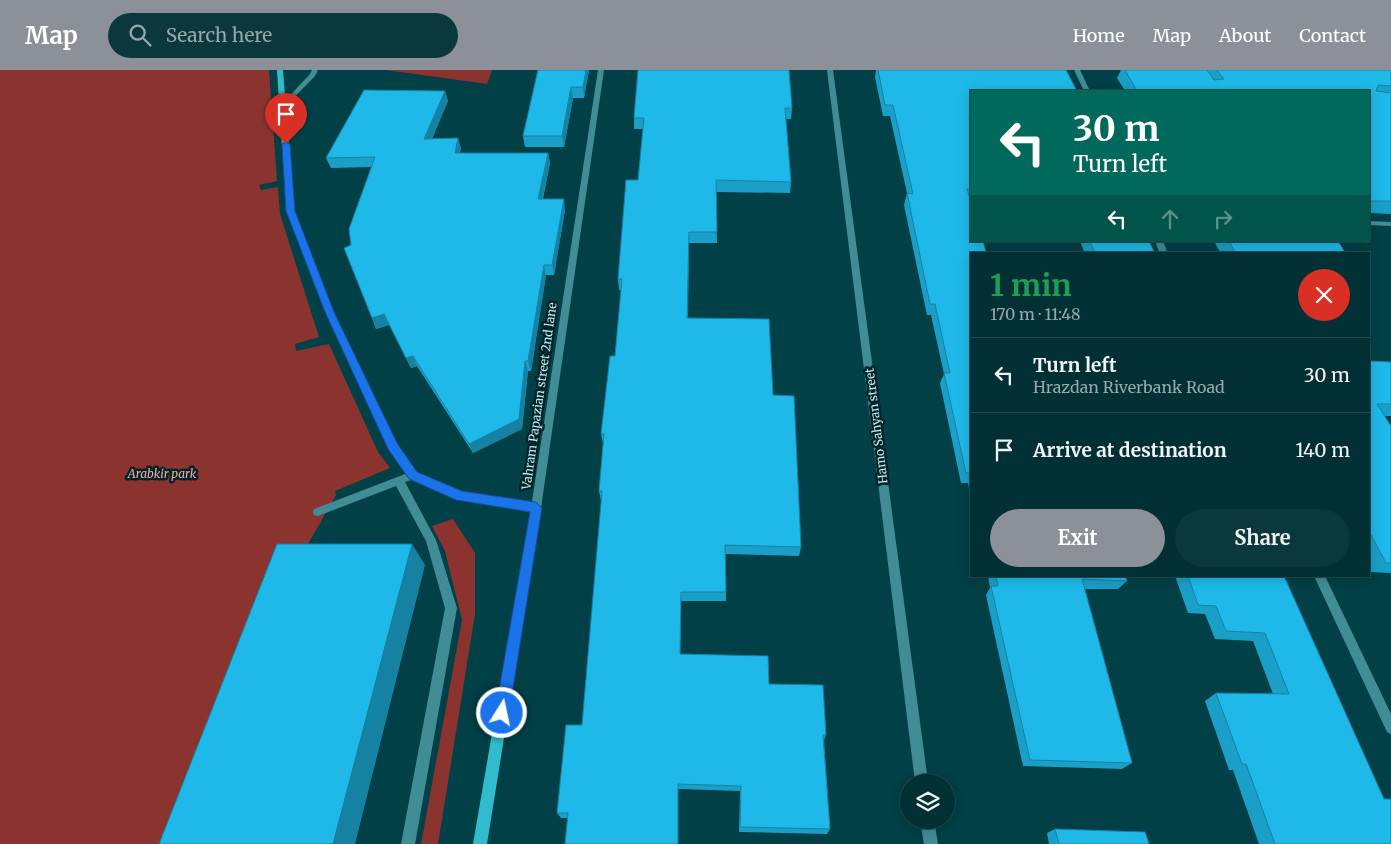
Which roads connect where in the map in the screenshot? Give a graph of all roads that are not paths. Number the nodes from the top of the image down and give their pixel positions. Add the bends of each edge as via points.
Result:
1 (280, 70) edge
2 (315, 70) edge
3 (602, 70) edge
4 (830, 70) edge
5 (1077, 70) edge
6 (1087, 90) edge
7 (283, 106) junction
8 (1370, 224) edge
9 (1391, 224) edge
10 (413, 475) junction
11 (400, 481) junction
12 (536, 508) junction
13 (318, 512) dead end
14 (1318, 577) edge
15 (1391, 728) edge
16 (921, 774) edge
17 (929, 829) edge
18 (408, 844) edge
19 (480, 844) edge
20 (931, 844) edge

1 - 7 street
2 - 7 street via 314,75
3 - 12 street, Vahram Papazian street 2nd lane
4 - 16 street, Hamo Sahyan street
5 - 6 street
7 - 10 street via 290,211 330,312 392,446
8 - 9 street
10 - 11 street
10 - 12 street via 461,496
11 - 13 street
11 - 18 street via 431,540 451,608
12 - 19 street, Vahram Papazian street 2nd lane
14 - 15 street
17 - 20 street

